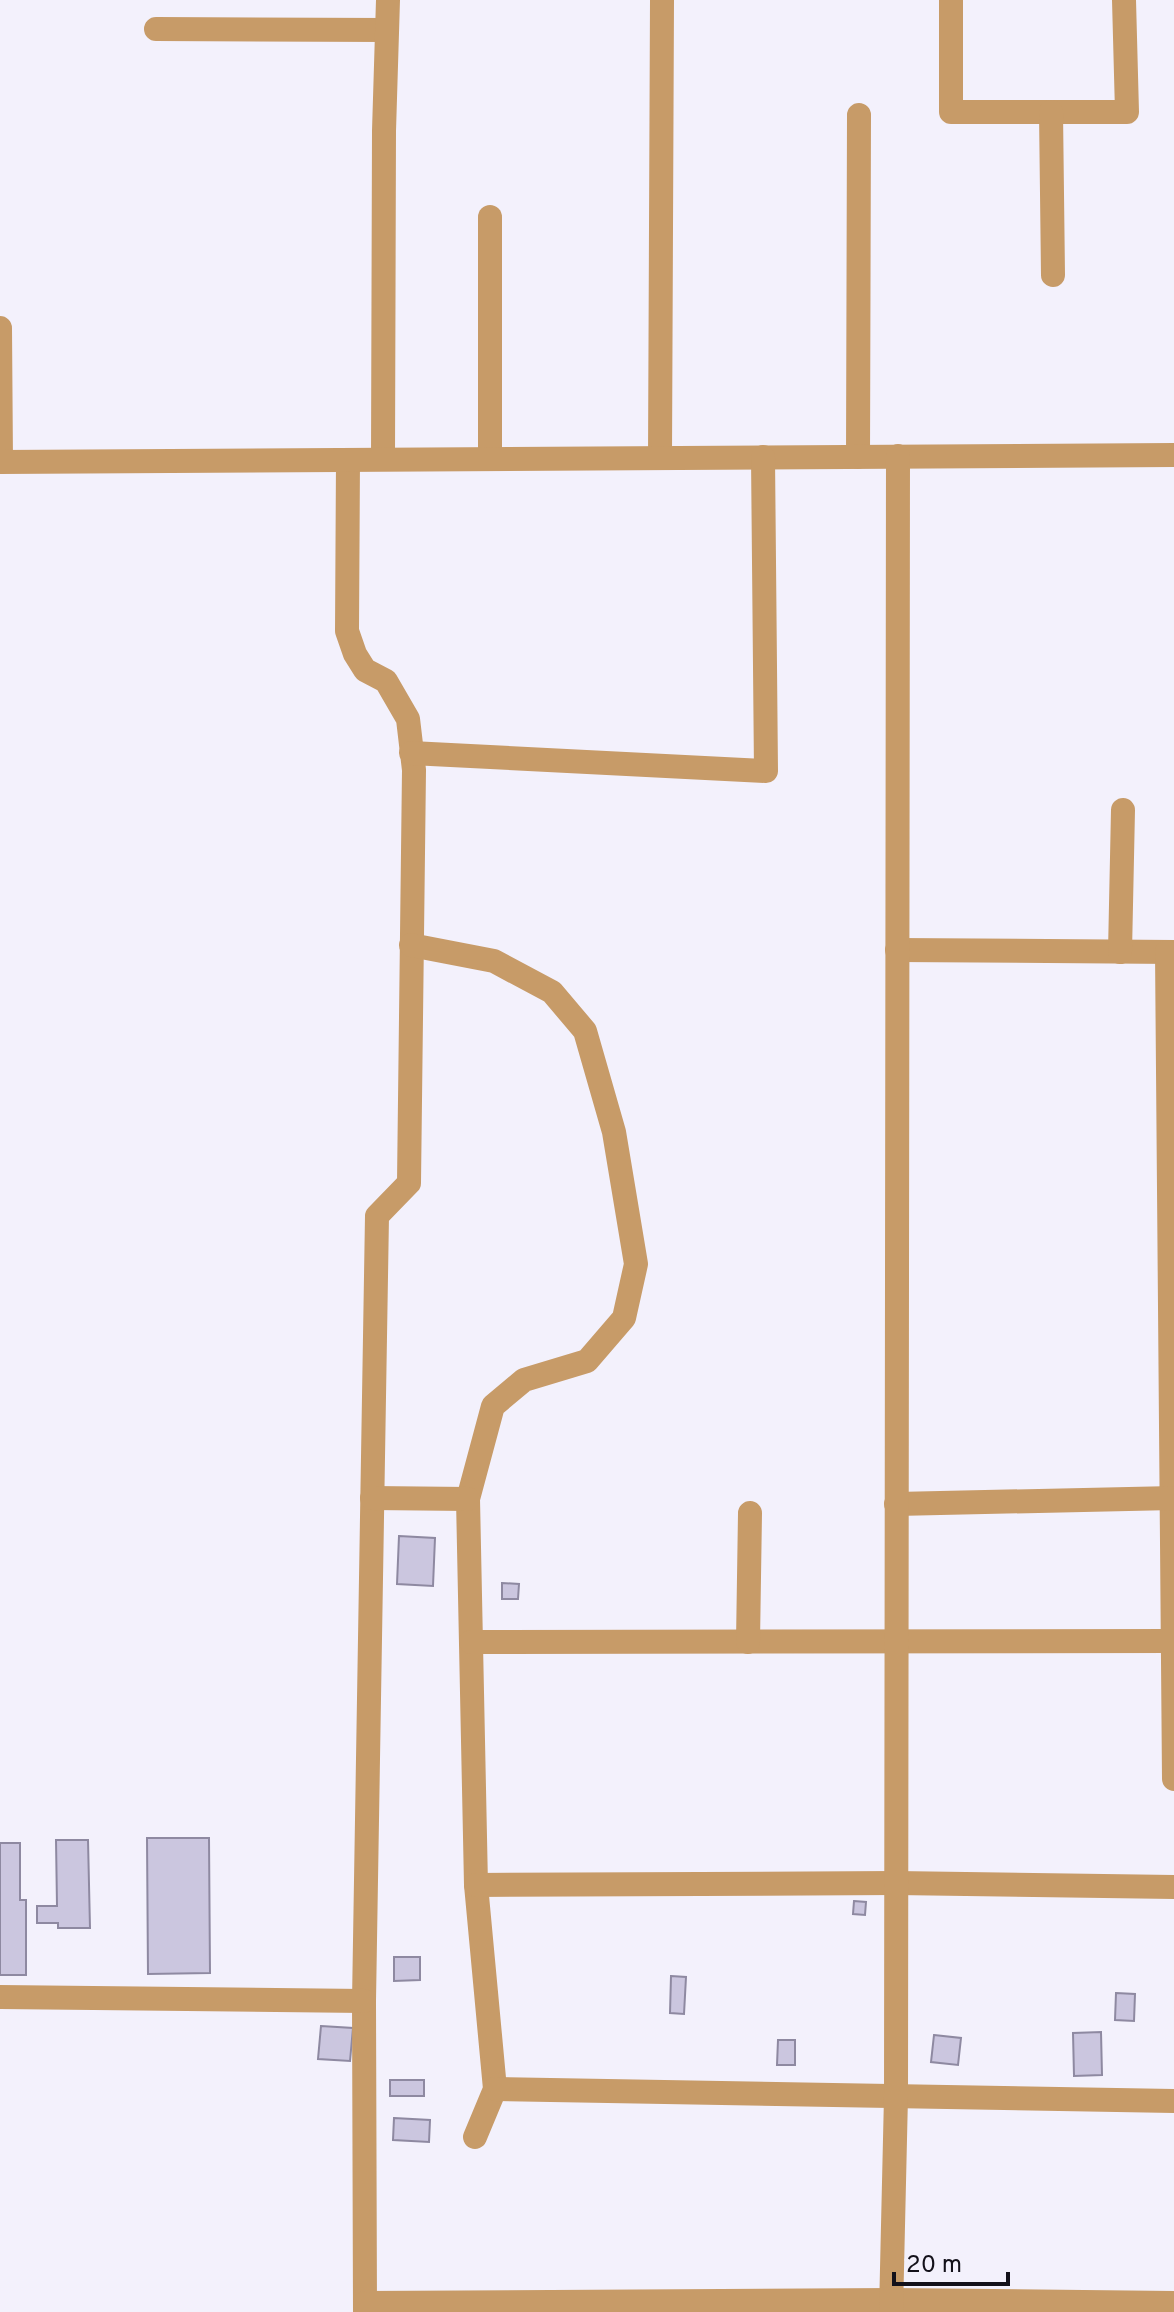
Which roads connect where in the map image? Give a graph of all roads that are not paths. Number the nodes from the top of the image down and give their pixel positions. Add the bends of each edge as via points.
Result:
1 (388, 0) edge
2 (662, 0) edge
3 (951, 0) edge
4 (1124, 0) edge
5 (156, 29) dead end
6 (386, 30) junction
7 (1051, 112) junction
8 (859, 115) dead end
9 (490, 217) dead end
10 (1053, 275) dead end
11 (0, 328) edge
12 (1174, 455) edge
13 (898, 456) junction
14 (763, 457) junction
15 (858, 457) junction
16 (660, 458) junction
17 (383, 459) junction
18 (490, 459) junction
19 (348, 460) junction
20 (1, 462) edge
21 (411, 753) junction
22 (1123, 810) dead end
23 (411, 945) junction
24 (897, 950) junction
25 (1120, 952) junction
26 (1170, 952) edge
27 (372, 1498) junction
28 (1173, 1498) edge
29 (468, 1499) junction
30 (896, 1504) junction
31 (750, 1513) dead end
32 (1173, 1641) edge
33 (471, 1642) junction
34 (748, 1642) junction
35 (896, 1642) junction
36 (1174, 1779) edge
37 (896, 1883) junction
38 (476, 1885) junction
39 (1174, 1887) edge
40 (0, 1997) edge
41 (364, 2001) junction
42 (495, 2089) junction
43 (896, 2096) junction
44 (1174, 2101) edge
45 (475, 2137) dead end
46 (1174, 2303) edge
47 (892, 2306) edge
48 (365, 2308) edge

1 - 6 street
2 - 16 street
3 - 7 street via 951,112
4 - 7 street via 1127,112
5 - 6 street
6 - 17 street
7 - 10 street
8 - 15 street
9 - 18 street
11 - 20 street
12 - 13 street
13 - 15 street
13 - 24 street
14 - 15 street
14 - 16 street
14 - 21 street via 766,771
16 - 18 street
17 - 18 street
17 - 19 street
19 - 20 street
19 - 21 street via 347,631 365,670 386,681 408,719
21 - 23 street
22 - 25 street
23 - 27 street via 409,1183 377,1216
23 - 29 street via 494,961 552,992 585,1031 614,1132 636,1264 624,1318 587,1361 524,1380 493,1406
24 - 25 street
24 - 30 street
25 - 26 street
26 - 28 street
27 - 29 street
27 - 41 street
28 - 30 street
28 - 32 street
29 - 33 street
30 - 35 street
31 - 34 street
32 - 35 street
32 - 36 street
33 - 34 street
33 - 38 street
34 - 35 street
35 - 37 street
37 - 38 street
37 - 39 street
37 - 43 street
38 - 42 street
40 - 41 street
41 - 48 street
42 - 43 street
42 - 45 street
43 - 44 street
43 - 47 street
46 - 47 street
47 - 48 street

